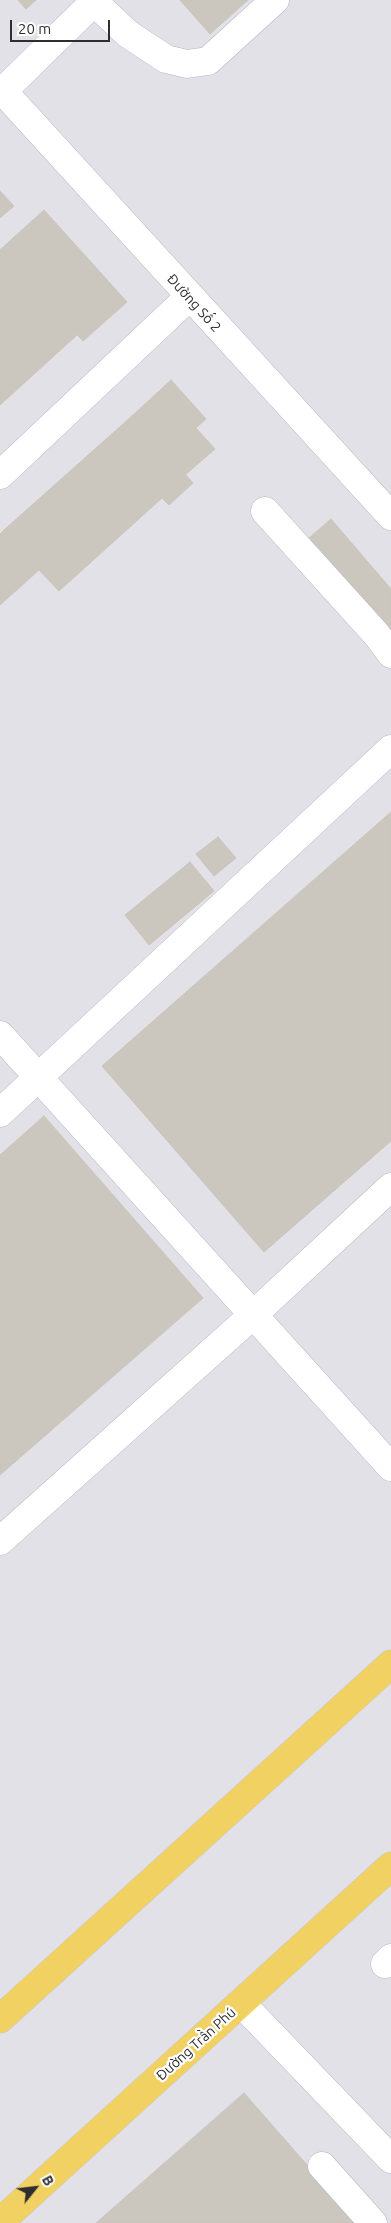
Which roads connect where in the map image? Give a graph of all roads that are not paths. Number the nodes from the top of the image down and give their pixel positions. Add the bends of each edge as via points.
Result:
1 (275, 0) edge
2 (94, 1) edge
3 (2, 89) edge
4 (189, 297) junction
5 (0, 475) edge
6 (265, 511) dead end
7 (391, 516) edge
8 (391, 654) edge
9 (391, 749) edge
10 (0, 1035) edge
11 (39, 1078) junction
12 (0, 1112) edge
13 (391, 1187) edge
14 (254, 1314) junction
15 (391, 1467) edge
16 (0, 1541) edge
17 (391, 1664) edge
18 (391, 1866) edge
19 (241, 2003) junction
20 (0, 2019) edge
21 (391, 2159) edge
22 (322, 2166) dead end
23 (0, 2222) edge
24 (373, 2223) edge

1 - 2 street via 208,61 187,64 166,59 128,34
2 - 3 street
3 - 4 street, Đường Số 2
4 - 5 street
4 - 7 street, Đường Số 2
6 - 8 street
9 - 11 street
10 - 11 street
11 - 12 street
11 - 14 street
13 - 14 street
14 - 15 street
14 - 16 street
17 - 20 main road
18 - 19 main road, Đường Trần Phú
19 - 21 street
19 - 23 main road, Đường Trần Phú
22 - 24 street

